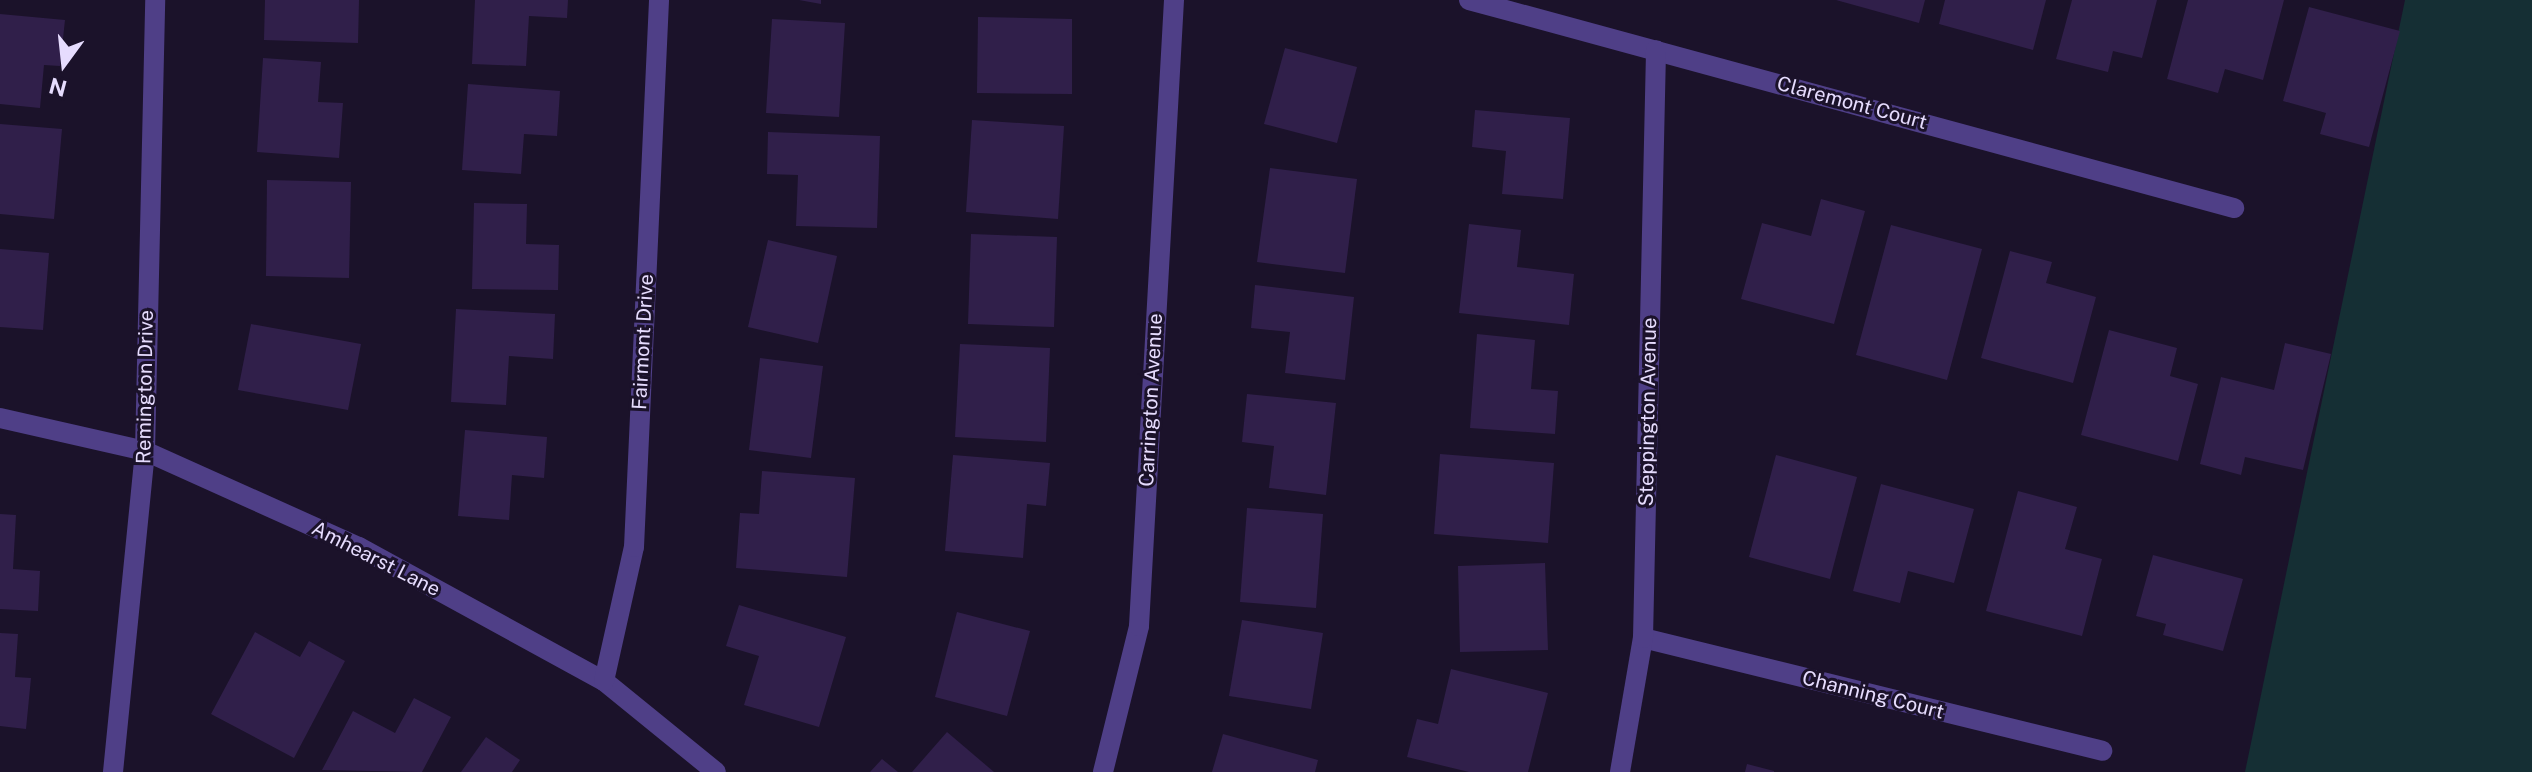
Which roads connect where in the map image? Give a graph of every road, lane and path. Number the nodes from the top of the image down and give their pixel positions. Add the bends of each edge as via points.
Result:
1 (155, 0) edge
2 (659, 0) edge
3 (1174, 0) edge
4 (1469, 0) edge
5 (1656, 50) junction
6 (2234, 208) dead end
7 (0, 418) edge
8 (145, 451) junction
9 (1643, 638) junction
10 (604, 681) junction
11 (2102, 751) dead end
12 (113, 772) edge
13 (716, 772) edge
14 (1103, 772) edge
15 (1620, 772) edge

1 - 8 street, Remington Drive
2 - 10 street, Fairmont Drive via 634,547
3 - 14 street, Carrington Avenue via 1139,626
4 - 5 street, Claremont Court
5 - 6 street, Claremont Court
5 - 9 street, Steppington Avenue
7 - 8 street, Amhearst Lane
8 - 10 street, Amhearst Lane via 359,547
8 - 12 street, Remington Drive
9 - 11 street, Channing Court
9 - 15 street, Steppington Avenue
10 - 13 street, Amhearst Lane

